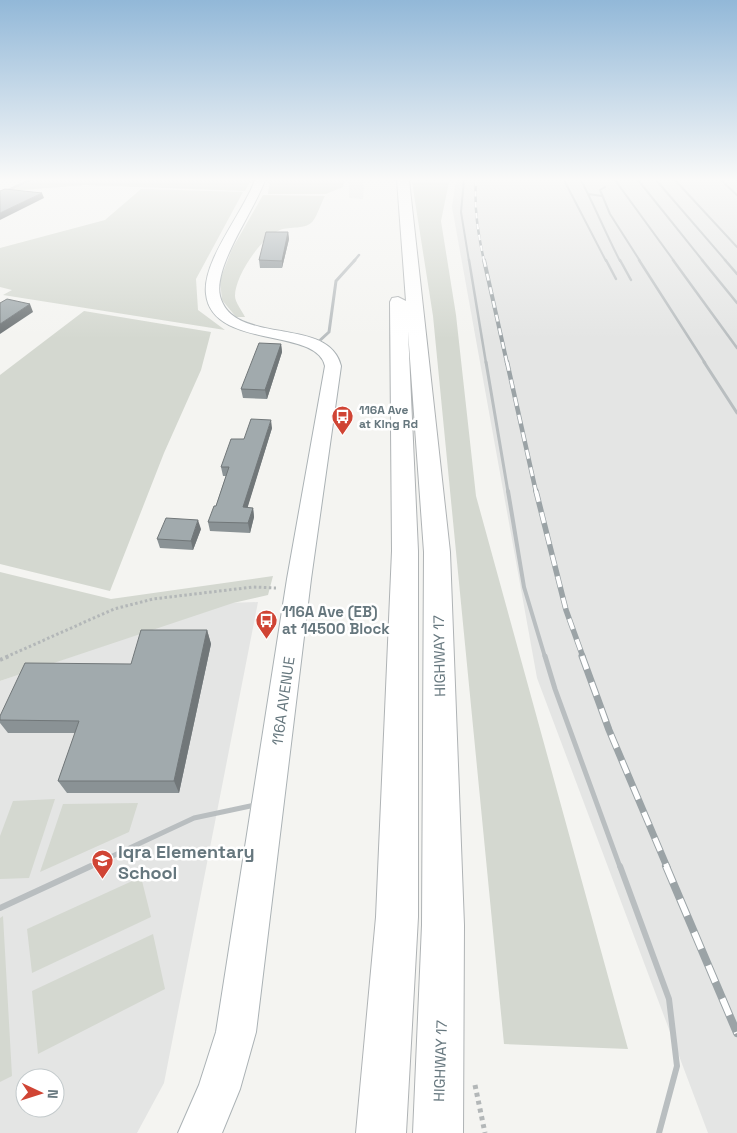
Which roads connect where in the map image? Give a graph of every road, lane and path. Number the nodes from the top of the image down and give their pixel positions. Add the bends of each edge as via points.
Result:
1 (235, 233) edge
2 (395, 233) edge
3 (408, 233) edge
4 (465, 233) edge
5 (592, 233) edge
6 (606, 233) edge
7 (621, 233) edge
8 (654, 233) edge
9 (681, 233) edge
10 (702, 233) edge
11 (725, 233) edge
12 (737, 246) edge
13 (359, 255) dead end
14 (737, 274) edge
15 (616, 279) dead end
16 (631, 280) dead end
17 (737, 303) edge
18 (316, 344) junction
19 (737, 348) edge
20 (737, 413) edge
21 (275, 588) dead end
22 (0, 660) edge
23 (269, 801) junction
24 (0, 908) edge
25 (200, 1133) edge
26 (381, 1133) edge
27 (438, 1133) edge
28 (659, 1133) edge

1 - 18 street via 216,268 212,288 214,302 226,316 249,329
2 - 26 highway via 405,551 397,917
3 - 27 highway, HIGHWAY 17 via 438,552 443,925
4 - 28 lane via 524,587 555,690 669,999 677,1066
5 - 15 lane
6 - 16 lane
7 - 20 lane
8 - 19 lane
9 - 17 lane
10 - 14 lane
11 - 12 lane
13 - 18 street via 336,281 330,332
18 - 23 street, 116A AVENUE via 331,357 333,366 299,579
21 - 22 path via 253,587 153,599 114,609
23 - 24 lane via 194,818
23 - 25 street, 116A AVENUE via 236,1032 219,1089

